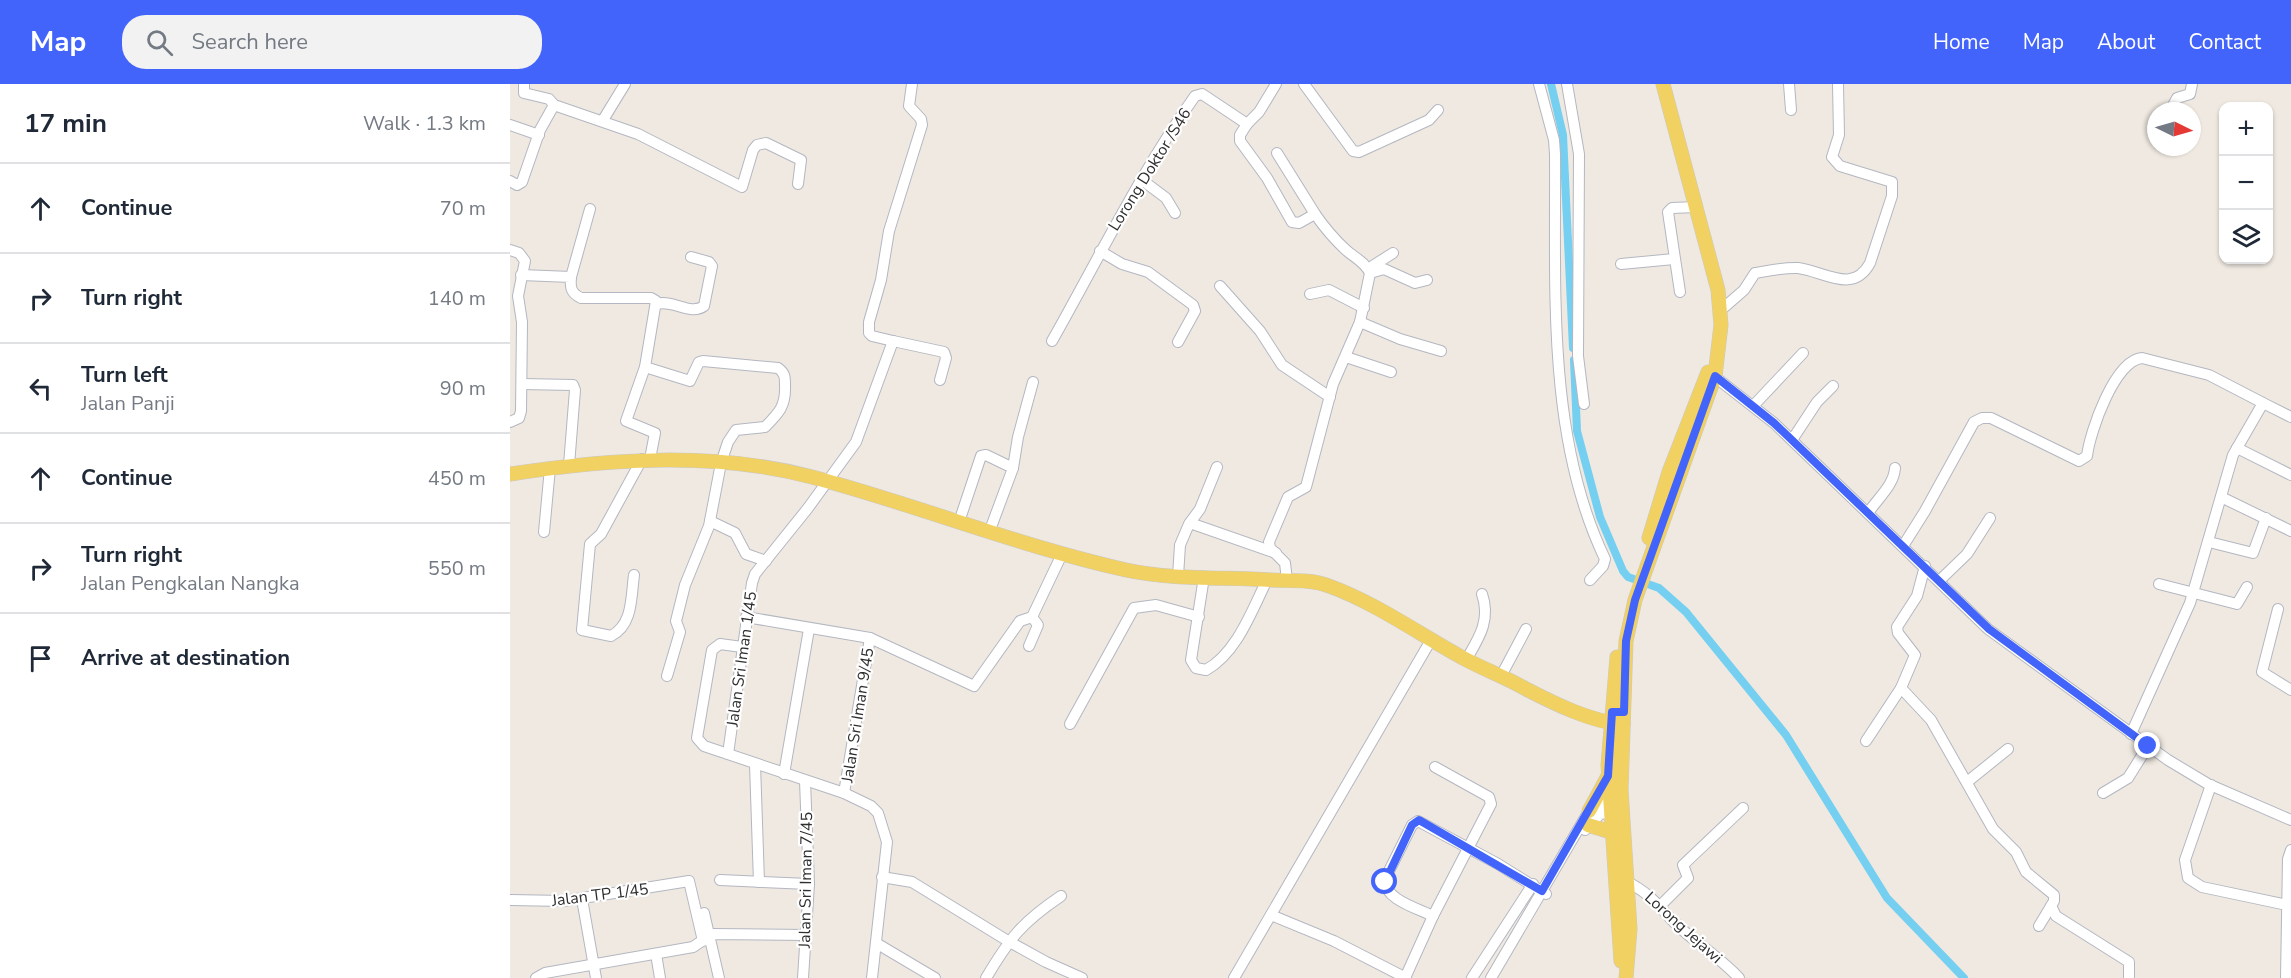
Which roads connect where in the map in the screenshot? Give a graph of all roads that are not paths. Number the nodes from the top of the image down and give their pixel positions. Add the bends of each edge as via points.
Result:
1 (524, 84) edge
2 (625, 84) edge
3 (912, 84) edge
4 (1276, 84) edge
5 (1304, 84) edge
6 (1539, 84) edge
7 (1566, 84) edge
8 (1662, 84) edge
9 (1789, 84) edge
10 (1838, 84) edge
11 (2192, 84) edge
12 (2175, 102) edge
13 (554, 105) junction
14 (1438, 110) dead end
15 (1791, 110) dead end
16 (603, 120) junction
17 (1247, 124) junction
18 (510, 125) edge
19 (539, 135) junction
20 (1277, 153) dead end
21 (1142, 180) junction
22 (510, 182) edge
23 (798, 184) dead end
24 (1696, 207) junction
25 (590, 209) dead end
26 (1175, 213) dead end
27 (1315, 214) junction
28 (510, 250) edge
29 (1100, 251) junction
30 (1393, 253) dead end
31 (691, 257) dead end
32 (1674, 259) junction
33 (1621, 264) dead end
34 (1369, 270) junction
35 (522, 275) junction
36 (571, 277) junction
37 (1427, 280) dead end
38 (1220, 286) dead end
39 (1680, 292) dead end
40 (1310, 294) dead end
41 (657, 304) junction
42 (1364, 308) junction
43 (1721, 310) junction
44 (1360, 322) junction
45 (893, 340) junction
46 (1052, 341) dead end
47 (1178, 342) dead end
48 (1441, 351) dead end
49 (1803, 353) dead end
50 (1346, 357) junction
51 (645, 367) junction
52 (1391, 372) dead end
53 (1712, 374) junction
54 (940, 380) dead end
55 (1033, 382) dead end
56 (522, 384) junction
57 (1833, 386) dead end
58 (1330, 397) junction
59 (2263, 403) junction
60 (1584, 404) dead end
61 (1754, 405) junction
62 (2291, 417) edge
63 (510, 422) edge
64 (1792, 440) junction
65 (2237, 447) junction
66 (646, 459) junction
67 (721, 463) junction
68 (569, 465) junction
69 (1217, 467) dead end
70 (550, 468) junction
71 (1013, 468) junction
72 (1895, 468) dead end
73 (2290, 471) edge
74 (510, 474) edge
75 (826, 482) junction
76 (2221, 497) junction
77 (1868, 513) junction
78 (1990, 518) dead end
79 (2266, 518) junction
80 (710, 521) junction
81 (959, 522) junction
82 (1190, 523) junction
83 (990, 530) junction
84 (2291, 531) edge
85 (544, 532) dead end
86 (2209, 542) junction
87 (1903, 546) junction
88 (1062, 554) junction
89 (1276, 554) junction
90 (766, 561) junction
91 (1924, 566) junction
92 (633, 575) dead end
93 (1178, 576) junction
94 (1204, 577) junction
95 (1267, 580) junction
96 (1287, 580) junction
97 (1590, 580) dead end
98 (1939, 580) junction
99 (2159, 584) dead end
100 (2247, 587) dead end
101 (1482, 594) dead end
102 (2193, 594) junction
103 (1632, 596) junction
104 (2278, 609) dead end
105 (1032, 616) junction
106 (746, 617) junction
107 (1199, 617) junction
108 (809, 629) junction
109 (1526, 629) dead end
110 (870, 638) junction
111 (1431, 640) junction
112 (1029, 646) dead end
113 (742, 647) junction
114 (1466, 660) junction
115 (667, 676) dead end
116 (1501, 676) junction
117 (1901, 688) junction
118 (2291, 690) edge
119 (1618, 718) junction
120 (1070, 724) dead end
121 (2131, 734) junction
122 (1866, 741) dead end
123 (2148, 746) junction
124 (2008, 749) dead end
125 (728, 754) junction
126 (755, 764) junction
127 (1435, 767) dead end
128 (784, 774) junction
129 (1608, 776) junction
130 (805, 781) junction
131 (1967, 782) junction
132 (2211, 785) junction
133 (844, 793) junction
134 (2103, 793) dead end
135 (1616, 807) junction
136 (1743, 808) dead end
137 (1589, 818) junction
138 (2291, 820) edge
139 (1611, 832) junction
140 (1469, 848) junction
141 (2291, 850) edge
142 (882, 877) junction
143 (720, 879) dead end
144 (1626, 881) junction
145 (759, 882) junction
146 (808, 884) junction
147 (1540, 889) junction
148 (1061, 896) dead end
149 (582, 899) junction
150 (510, 900) edge
151 (2287, 905) junction
152 (1661, 906) junction
153 (2051, 906) junction
154 (1271, 915) junction
155 (1513, 915) junction
156 (1433, 916) junction
157 (1525, 924) junction
158 (2039, 926) dead end
159 (806, 935) junction
160 (1499, 937) junction
161 (706, 938) junction
162 (1008, 941) junction
163 (876, 943) junction
164 (1513, 944) junction
165 (656, 954) junction
166 (593, 965) junction
167 (1736, 974) edge
168 (536, 978) edge
169 (596, 978) edge
170 (660, 978) edge
171 (719, 978) edge
172 (803, 978) edge
173 (872, 978) edge
174 (936, 978) edge
175 (986, 978) edge
176 (1082, 978) edge
177 (1234, 978) edge
178 (1406, 978) edge
179 (1472, 978) edge
180 (1491, 978) edge
181 (1625, 978) edge
182 (1724, 978) edge
183 (2129, 978) edge
184 (2286, 978) edge

1 - 13 street via 524,93 549,99
2 - 16 street
3 - 45 street via 909,106 922,125 889,231 868,328 872,336
4 - 17 street
5 - 14 street via 1353,151 1359,152 1429,120
6 - 97 street via 1556,154 1556,276 1563,402 1590,527 1605,559
7 - 60 street via 1580,177 1577,302
8 - 24 main road
9 - 15 street
10 - 43 street via 1839,135 1832,157 1840,166 1892,182 1892,196 1870,263 1859,277 1844,280 1797,268 1755,273 1744,290
11 - 12 street via 2190,94
13 - 16 street
13 - 19 street
16 - 23 street via 742,187 753,150 766,144 801,160
17 - 21 street, Lorong Doktor /S46 via 1197,94
17 - 27 street via 1240,141 1292,222 1299,224
18 - 19 street
19 - 22 street via 522,182
20 - 27 street
21 - 26 street via 1166,198
21 - 29 street, Lorong Doktor /S46
24 - 32 street via 1668,210
24 - 43 main road
25 - 36 street
27 - 34 street via 1347,252
28 - 35 street via 523,256
29 - 46 street, Lorong Doktor /S46
29 - 47 street via 1122,264 1148,272 1193,305 1195,311
30 - 34 street
31 - 41 street via 712,266 704,306 695,310
32 - 33 street
32 - 39 street
34 - 37 street via 1384,269 1415,283
34 - 42 street
35 - 36 street
35 - 56 street via 518,296
36 - 41 street via 570,288 581,298 651,298
38 - 58 street via 1260,331 1282,365
40 - 42 street via 1329,290
41 - 51 street
42 - 44 street
43 - 53 main road
44 - 48 street
44 - 50 street
45 - 54 street via 944,352
45 - 75 street, Jalan Sri Iman 1/45 via 859,435
49 - 61 street
50 - 52 street
50 - 58 street
51 - 66 street via 626,421 655,433
51 - 67 street via 690,381 703,361 759,365 782,371 785,398 780,412 765,427 736,430
53 - 61 street
53 - 103 main road via 1669,472
55 - 71 street
56 - 63 street via 520,415
56 - 68 street via 573,385
57 - 64 street via 1817,402
58 - 89 street via 1306,487 1288,497 1273,530 1269,544
59 - 62 street
59 - 65 street
59 - 87 street via 2209,375 2135,358 2125,367 2098,412 2087,456 2079,461 1991,418 1982,418 1974,422
61 - 64 street
64 - 77 street
65 - 73 street
65 - 76 street
66 - 67 main road
66 - 68 main road
66 - 92 street via 590,546 582,630 611,636 623,629 630,609
67 - 75 main road
67 - 80 street
68 - 70 main road
69 - 82 street
70 - 74 main road
70 - 85 street
71 - 81 street via 981,456
71 - 83 street
72 - 77 street via 1895,476
75 - 81 main road
75 - 90 street, Jalan Sri Iman 1/45
76 - 79 street
76 - 86 street
77 - 87 street
78 - 98 street via 1966,554
79 - 84 street
79 - 86 street via 2253,553
80 - 90 street via 735,533 746,554
80 - 115 street via 685,585 676,621 680,632
81 - 83 main road
82 - 89 street
82 - 93 street via 1180,545
83 - 88 main road
86 - 102 street
87 - 91 street
88 - 93 main road via 1135,572
88 - 105 street
89 - 96 street via 1285,563
90 - 106 street, Jalan Sri Iman 1/45 via 752,583
91 - 98 street
91 - 117 street via 1917,596 1898,626 1898,633 1915,655
93 - 94 main road
94 - 95 main road
94 - 107 street
95 - 96 main road
95 - 107 street via 1223,657 1206,670 1196,668 1191,660
96 - 111 main road via 1325,584
98 - 121 street via 1989,629
99 - 102 street
100 - 102 street via 2237,604
101 - 114 street via 1486,615 1482,634
102 - 121 street
103 - 119 main road
103 - 119 main road via 1619,640
104 - 118 street via 2262,672
105 - 110 street via 1020,621 974,686
105 - 112 street via 1038,625
106 - 108 street
106 - 113 street, Jalan Sri Iman 1/45
107 - 120 street via 1156,605 1134,608
108 - 110 street
108 - 128 street
109 - 116 street
110 - 133 street, Jalan Sri Iman 9/45
111 - 114 main road
111 - 154 street
113 - 125 street, Jalan Sri Iman 1/45
113 - 125 street via 720,644 712,650 697,735 701,744
114 - 116 main road
116 - 119 main road via 1540,698
117 - 122 street
117 - 131 street via 1931,720
119 - 129 main road
119 - 135 main road
121 - 123 street
123 - 132 street
123 - 134 street via 2128,778
124 - 131 street
125 - 126 street
126 - 128 street
126 - 145 street
127 - 140 street via 1491,800 1491,808
128 - 130 street
129 - 135 main road
129 - 137 main road
130 - 133 street
130 - 146 street, Jalan Sri Iman 7/45
131 - 153 street via 1993,829 2016,852 2026,872 2054,895
132 - 138 street
132 - 151 street via 2185,860 2188,878 2202,887
133 - 142 street via 871,806 882,822 887,842
135 - 137 street
135 - 139 main road
135 - 144 main road
136 - 152 street via 1683,865 1688,878
137 - 139 main road
137 - 147 street
139 - 181 main road
140 - 147 street
140 - 156 street
140 - 156 street via 1421,821 1412,825 1385,879 1385,887 1390,894
141 - 151 street
142 - 162 street via 912,882
142 - 163 street
143 - 145 street
144 - 152 street, Lorong Jejawi via 1648,893
144 - 181 main road via 1630,929
145 - 146 street
146 - 159 street, Jalan Sri Iman 7/45
147 - 155 street
147 - 157 street
148 - 162 street via 1028,919
149 - 150 street, Jalan TP 1/45
149 - 161 street, Jalan TP 1/45 via 689,881 697,911 704,912
149 - 166 street
151 - 184 street
152 - 167 street, Lorong Jejawi
153 - 158 street
153 - 183 street via 2056,916 2129,962
154 - 177 street
154 - 178 street via 1334,941
155 - 157 street
155 - 160 street
156 - 178 street
157 - 164 street
159 - 161 street
159 - 172 street, Jalan Sri Iman 7/45
160 - 164 street
160 - 179 street
161 - 165 street via 693,947
161 - 171 street
162 - 175 street
162 - 176 street
163 - 173 street
163 - 174 street
164 - 180 street
165 - 166 street
165 - 170 street
166 - 168 street
166 - 169 street
167 - 182 street

